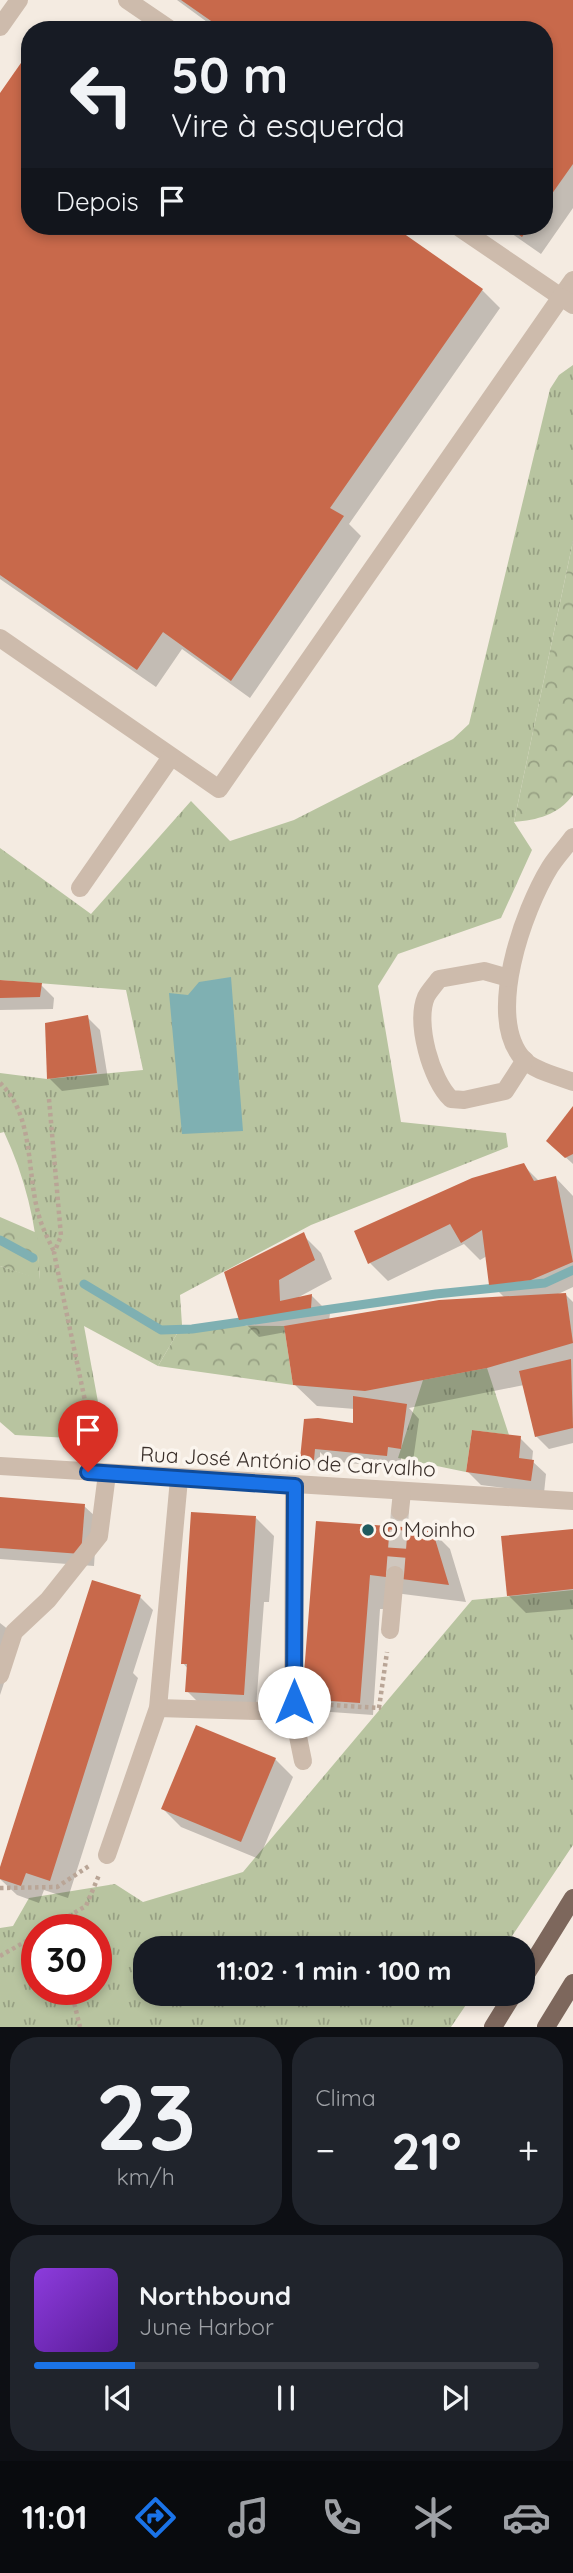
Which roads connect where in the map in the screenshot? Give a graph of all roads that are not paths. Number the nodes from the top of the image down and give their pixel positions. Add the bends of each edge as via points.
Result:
1 (19, 0) edge
2 (127, 0) edge
3 (158, 21) edge
4 (0, 27) edge
5 (470, 235) edge
6 (573, 280) edge
7 (567, 301) edge
8 (0, 638) edge
9 (171, 757) junction
10 (573, 837) edge
11 (80, 888) dead end
12 (509, 978) junction
13 (525, 1060) junction
14 (573, 1082) edge
15 (0, 1466) edge
16 (107, 1474) junction
17 (179, 1479) junction
18 (295, 1486) junction
19 (402, 1492) junction
20 (573, 1501) edge
21 (400, 1511) tunnel mouth
22 (395, 1574) tunnel mouth
23 (390, 1630) road end
24 (0, 1675) edge
25 (293, 1707) junction
26 (158, 1708) junction
27 (303, 1761) dead end
28 (107, 1854) road end
29 (573, 1898) edge
30 (535, 1960) edge
31 (573, 1983) edge
32 (506, 2006) edge
33 (493, 2027) edge
34 (546, 2027) edge

1 - 4 street
2 - 3 street
5 - 7 street
6 - 7 street
7 - 9 street via 219,789
8 - 9 street
9 - 11 street
10 - 12 street via 550,867 525,920
12 - 13 street via 508,1033
12 - 13 street via 484,971 439,979 426,996 422,1019 425,1047 442,1091 451,1099 505,1091
13 - 14 street
15 - 16 street, Rua José António de Carvalho
16 - 17 street, Rua José António de Carvalho
16 - 24 street via 99,1536 48,1600 14,1632
17 - 18 street, Rua José António de Carvalho
17 - 26 street
18 - 19 street, Rua José António de Carvalho
18 - 25 street
19 - 20 street, Rua José António de Carvalho
19 - 21 street
22 - 23 street
25 - 26 street
25 - 27 street
26 - 28 street
29 - 30 main road
31 - 34 main road
32 - 33 main road

